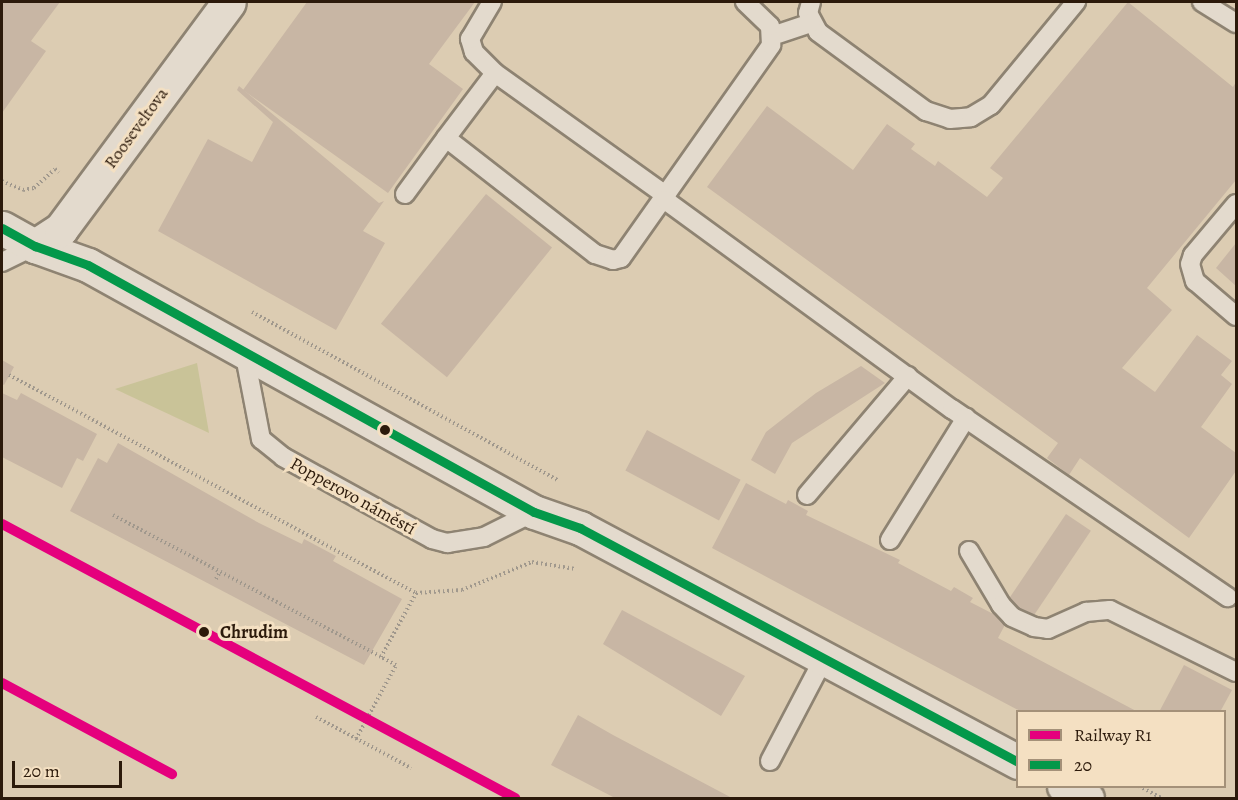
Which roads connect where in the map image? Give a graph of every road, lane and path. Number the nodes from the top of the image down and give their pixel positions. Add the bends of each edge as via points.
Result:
1 (229, 2) edge
2 (492, 2) edge
3 (746, 2) edge
4 (811, 2) edge
5 (1076, 2) edge
6 (1202, 2) edge
7 (811, 22) junction
8 (1236, 23) edge
9 (772, 36) junction
10 (495, 73) junction
11 (446, 138) junction
12 (405, 194) dead end
13 (666, 198) junction
14 (1236, 204) edge
15 (2, 228) edge
16 (35, 246) junction
17 (2, 262) edge
18 (245, 308) dead end
19 (1236, 316) edge
20 (244, 351) junction
21 (9, 375) dead end
22 (908, 376) junction
23 (59, 404) dead end
24 (966, 418) junction
25 (567, 485) dead end
26 (807, 495) dead end
27 (534, 512) junction
28 (113, 516) dead end
29 (890, 540) dead end
30 (969, 551) dead end
31 (220, 572) junction
32 (216, 579) dead end
33 (416, 593) dead end
34 (1234, 594) edge
35 (381, 657) junction
36 (824, 658) junction
37 (1236, 672) edge
38 (316, 717) dead end
39 (356, 739) junction
40 (770, 761) dead end
41 (1016, 761) edge
42 (411, 768) dead end
43 (1068, 788) edge
44 (1143, 788) edge
45 (1087, 798) edge
46 (1162, 798) edge

1 - 16 street, Rooseveltova via 62,230
2 - 10 lane via 470,39 474,52
3 - 9 lane via 765,18
4 - 7 lane
5 - 7 lane via 991,105 961,119 926,111 818,32
6 - 8 lane
7 - 9 lane
9 - 13 lane via 761,64
10 - 11 lane
10 - 13 lane
11 - 12 lane
11 - 13 lane via 604,258 613,260 626,253
13 - 22 lane
14 - 19 lane via 1193,255 1190,264 1195,281
15 - 16 street
16 - 17 lane
16 - 20 street via 88,265
18 - 25 path
20 - 27 street
20 - 27 lane, Popperovo náměstí via 261,439 293,462 432,539 447,543 484,537
21 - 23 path
22 - 24 lane
22 - 26 lane
24 - 29 lane
24 - 34 lane
27 - 36 street via 580,528
28 - 31 path
30 - 37 lane via 1001,605 1012,616 1034,627 1048,629 1086,612 1110,609
31 - 32 path
31 - 35 path
33 - 35 path
35 - 39 path via 396,665
36 - 40 lane
36 - 41 street
38 - 39 path
39 - 42 path
43 - 45 street
44 - 46 path

